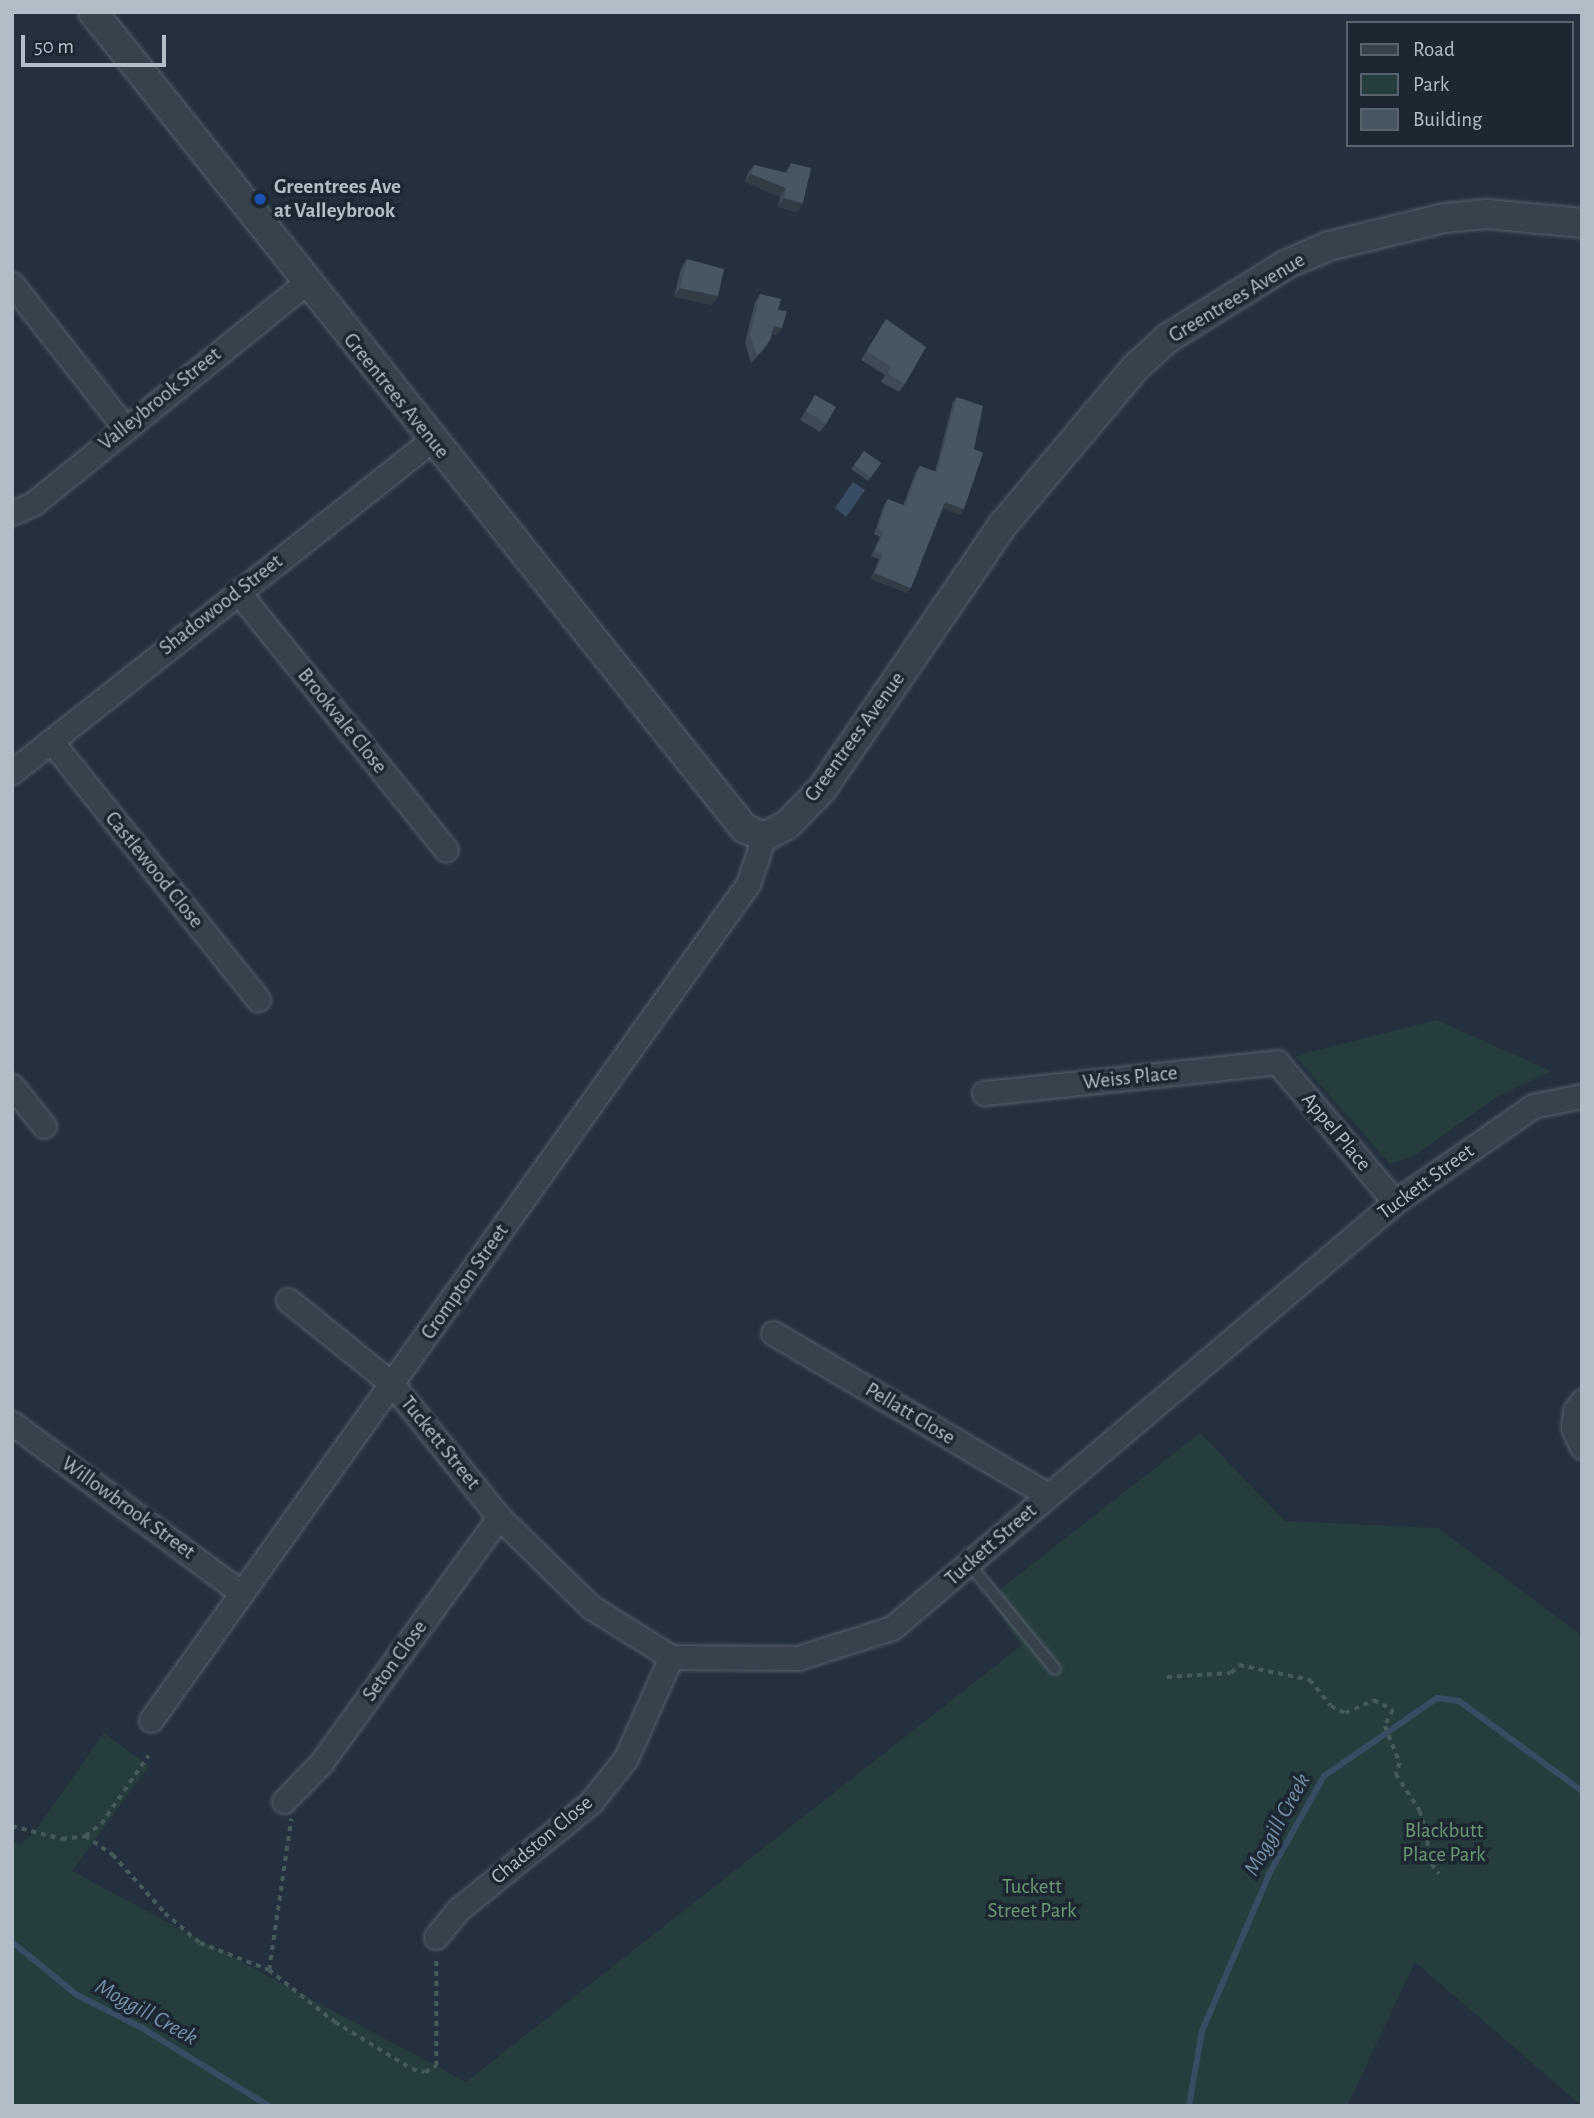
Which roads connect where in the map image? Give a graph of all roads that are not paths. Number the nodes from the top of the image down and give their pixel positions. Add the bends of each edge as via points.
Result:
1 (93, 12) edge
2 (1582, 223) edge
3 (306, 283) junction
4 (12, 284) edge
5 (124, 427) junction
6 (432, 440) junction
7 (12, 513) edge
8 (238, 592) junction
9 (51, 741) junction
10 (12, 772) edge
11 (764, 836) junction
12 (446, 850) dead end
13 (258, 999) dead end
14 (1277, 1062) joint
15 (12, 1086) edge
16 (984, 1093) dead end
17 (1582, 1096) edge
18 (44, 1126) dead end
19 (1395, 1202) junction
20 (288, 1300) dead end
21 (773, 1333) dead end
22 (392, 1384) junction
23 (1582, 1401) edge
24 (12, 1423) edge
25 (1582, 1447) edge
26 (1048, 1495) junction
27 (499, 1517) junction
28 (970, 1565) junction
29 (242, 1593) junction
30 (671, 1657) junction
31 (1055, 1669) dead end
32 (151, 1720) dead end
33 (284, 1801) road end
34 (436, 1937) road end

1 - 3 street, Greentrees Avenue
2 - 11 street, Greentrees Avenue via 1486,214 1444,218 1329,246 1287,264 1168,338 1135,368 1002,526 822,789 787,825
3 - 5 street, Valleybrook Street
3 - 6 street, Greentrees Avenue
4 - 5 street
5 - 7 street, Valleybrook Street via 34,503
6 - 8 street, Shadowood Street
6 - 11 street, Greentrees Avenue via 744,828
8 - 9 street, Shadowood Street
8 - 12 street, Brookvale Close
9 - 10 street, Shadowood Street
9 - 13 street, Castlewood Close
11 - 22 street, Crompton Street via 748,884
14 - 16 street, Weiss Place
14 - 19 street, Appel Place
15 - 18 street
17 - 19 street, Tuckett Street via 1533,1106
19 - 26 street, Tuckett Street
20 - 22 street, Tuckett Street
21 - 26 street, Pellatt Close
22 - 27 street, Tuckett Street
22 - 29 street, Crompton Street
23 - 25 street via 1573,1428
24 - 29 street, Willowbrook Street
26 - 28 street, Tuckett Street
27 - 30 street, Tuckett Street via 591,1607
27 - 33 street, Seton Close via 321,1763
28 - 30 street, Tuckett Street via 892,1628 798,1658
28 - 31 lane
29 - 32 street, Crompton Street
30 - 34 street, Chadston Close via 626,1758 591,1802 458,1909

